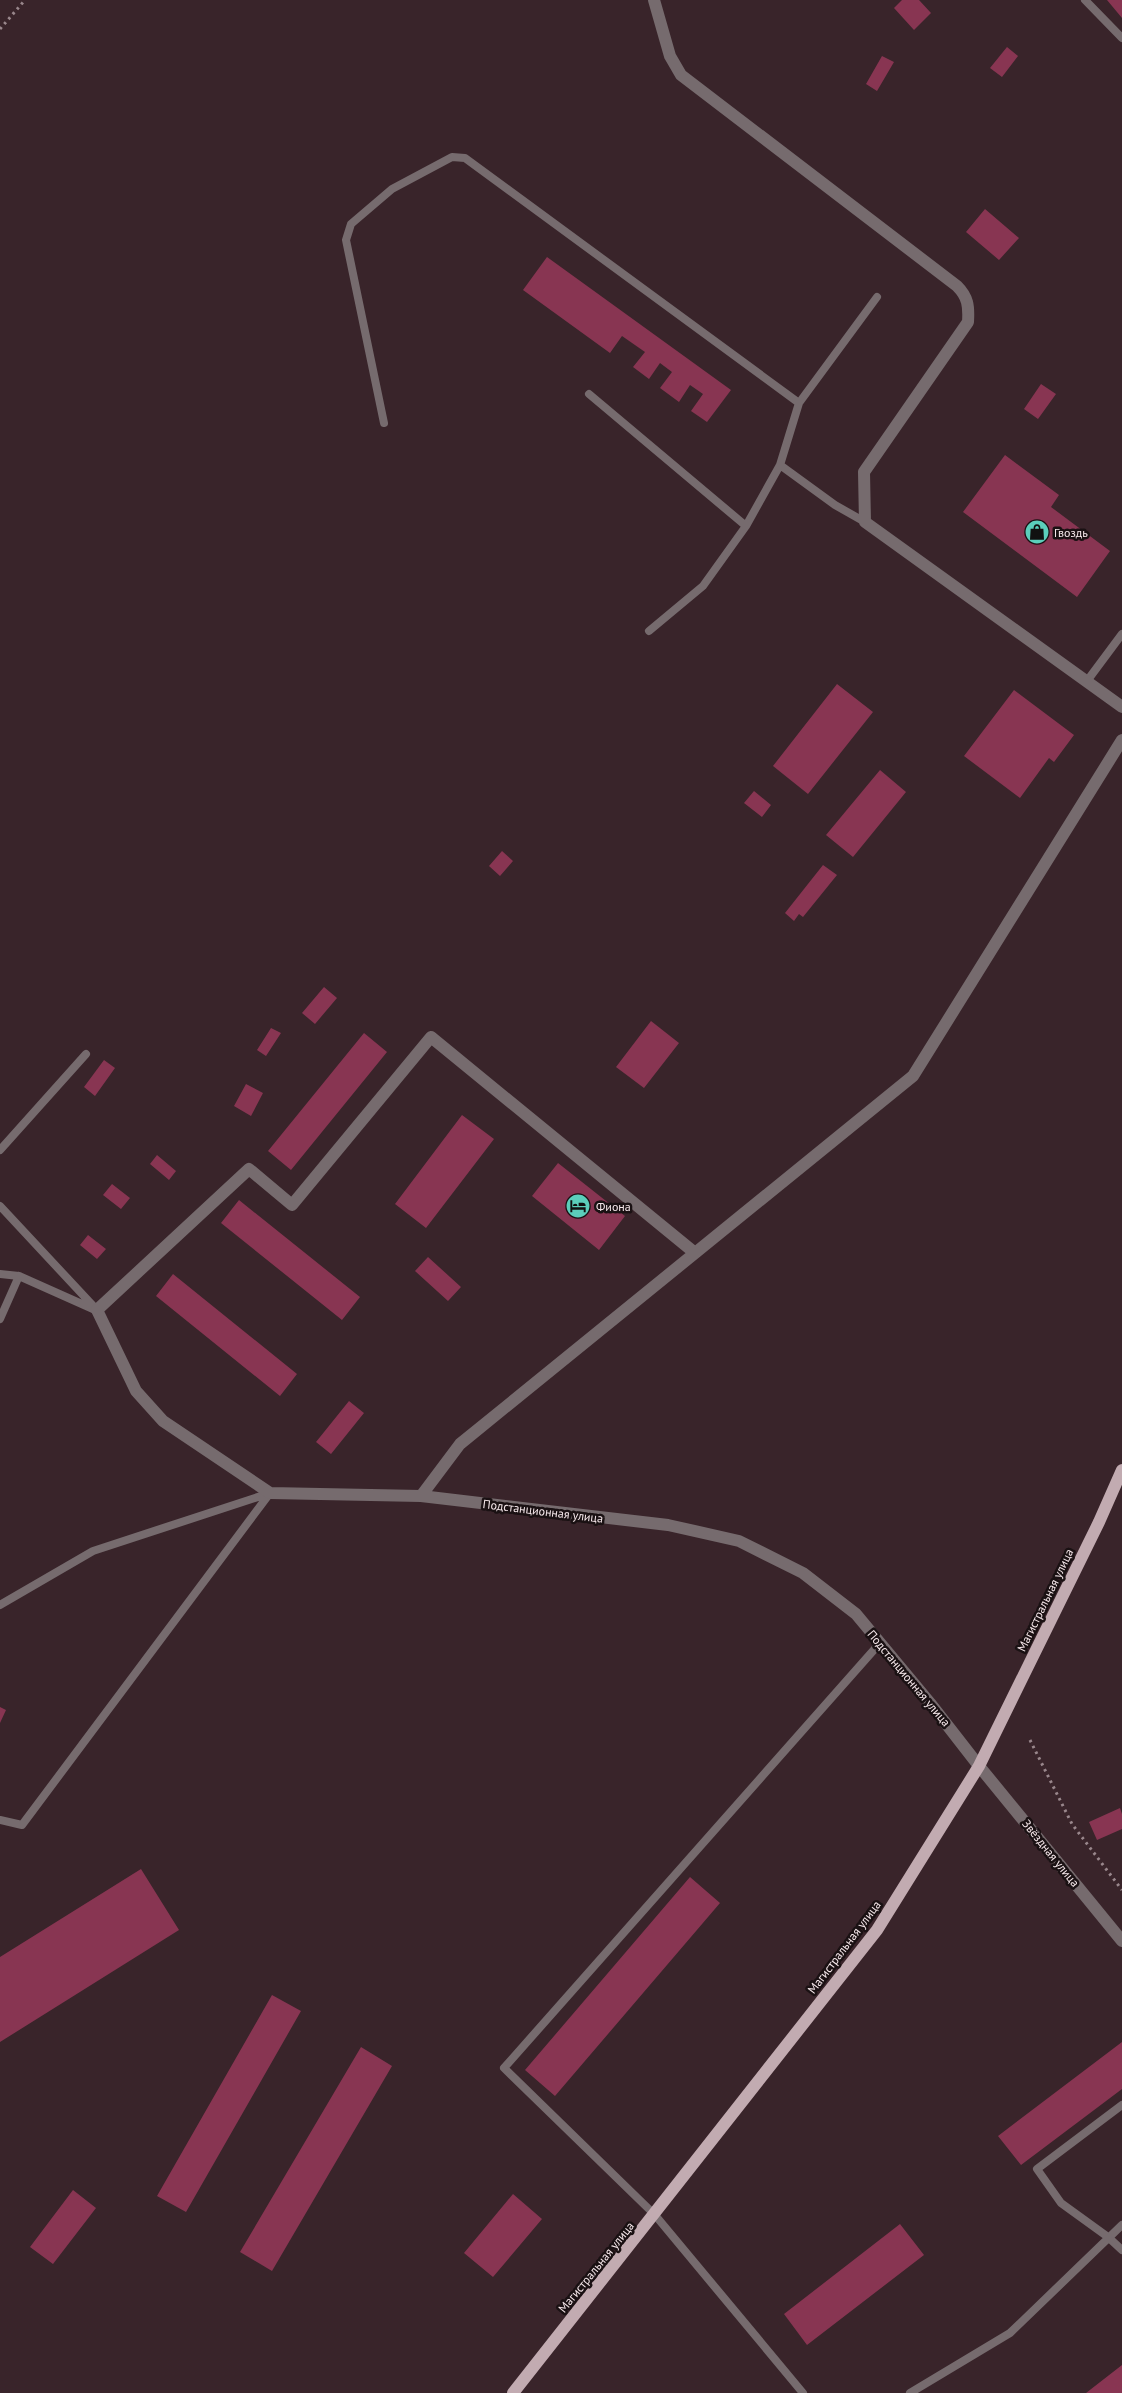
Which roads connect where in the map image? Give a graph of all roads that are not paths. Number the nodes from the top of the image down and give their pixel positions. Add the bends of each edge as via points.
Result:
1 (654, 0) edge
2 (1085, 0) edge
3 (1122, 38) edge
4 (876, 297) dead end
5 (589, 394) dead end
6 (799, 403) junction
7 (384, 423) dead end
8 (780, 466) junction
9 (865, 522) junction
10 (746, 526) junction
11 (649, 630) dead end
12 (1122, 635) edge
13 (1087, 681) junction
14 (1122, 707) edge
15 (1122, 740) edge
16 (86, 1054) dead end
17 (0, 1150) edge
18 (0, 1206) edge
19 (695, 1253) junction
20 (0, 1274) edge
21 (19, 1276) junction
22 (97, 1310) junction
23 (0, 1319) edge
24 (1122, 1470) edge
25 (270, 1493) junction
26 (421, 1496) junction
27 (0, 1605) edge
28 (880, 1643) junction
29 (979, 1766) junction
30 (0, 1820) edge
31 (1122, 1941) edge
32 (1122, 2105) edge
33 (655, 2215) junction
34 (1122, 2225) edge
35 (1108, 2236) junction
36 (1122, 2250) edge
37 (513, 2393) edge
38 (803, 2393) edge
39 (910, 2393) edge

1 - 9 street via 670,56 681,75 965,295 969,308 968,322 864,472
2 - 3 lane
4 - 6 lane
5 - 10 lane
6 - 7 lane via 465,158 452,158 392,189 351,224 346,240
6 - 8 lane
8 - 9 lane
8 - 10 lane
9 - 13 street
10 - 11 lane via 703,586
12 - 13 lane
13 - 14 street
15 - 19 street via 913,1076
16 - 17 lane
18 - 22 lane
19 - 22 street via 431,1037 292,1205 249,1169
19 - 26 street via 460,1444
20 - 21 lane
21 - 22 lane
21 - 23 lane
22 - 25 street via 136,1392 163,1421
24 - 29 main road, Магистральная улица
25 - 26 street, Подстанционная улица
25 - 27 lane via 93,1551
25 - 30 lane via 22,1825
26 - 28 street, Подстанционная улица via 668,1525 739,1540 803,1573 856,1614
28 - 29 street, Подстанционная улица
28 - 33 lane via 504,2068
29 - 31 street, Звёздная улица
29 - 33 main road, Магистральная улица via 877,1930
32 - 35 lane via 1037,2169 1061,2203
33 - 37 main road, Магистральная улица
33 - 38 lane
34 - 35 lane
35 - 36 lane
35 - 39 lane via 1010,2333

